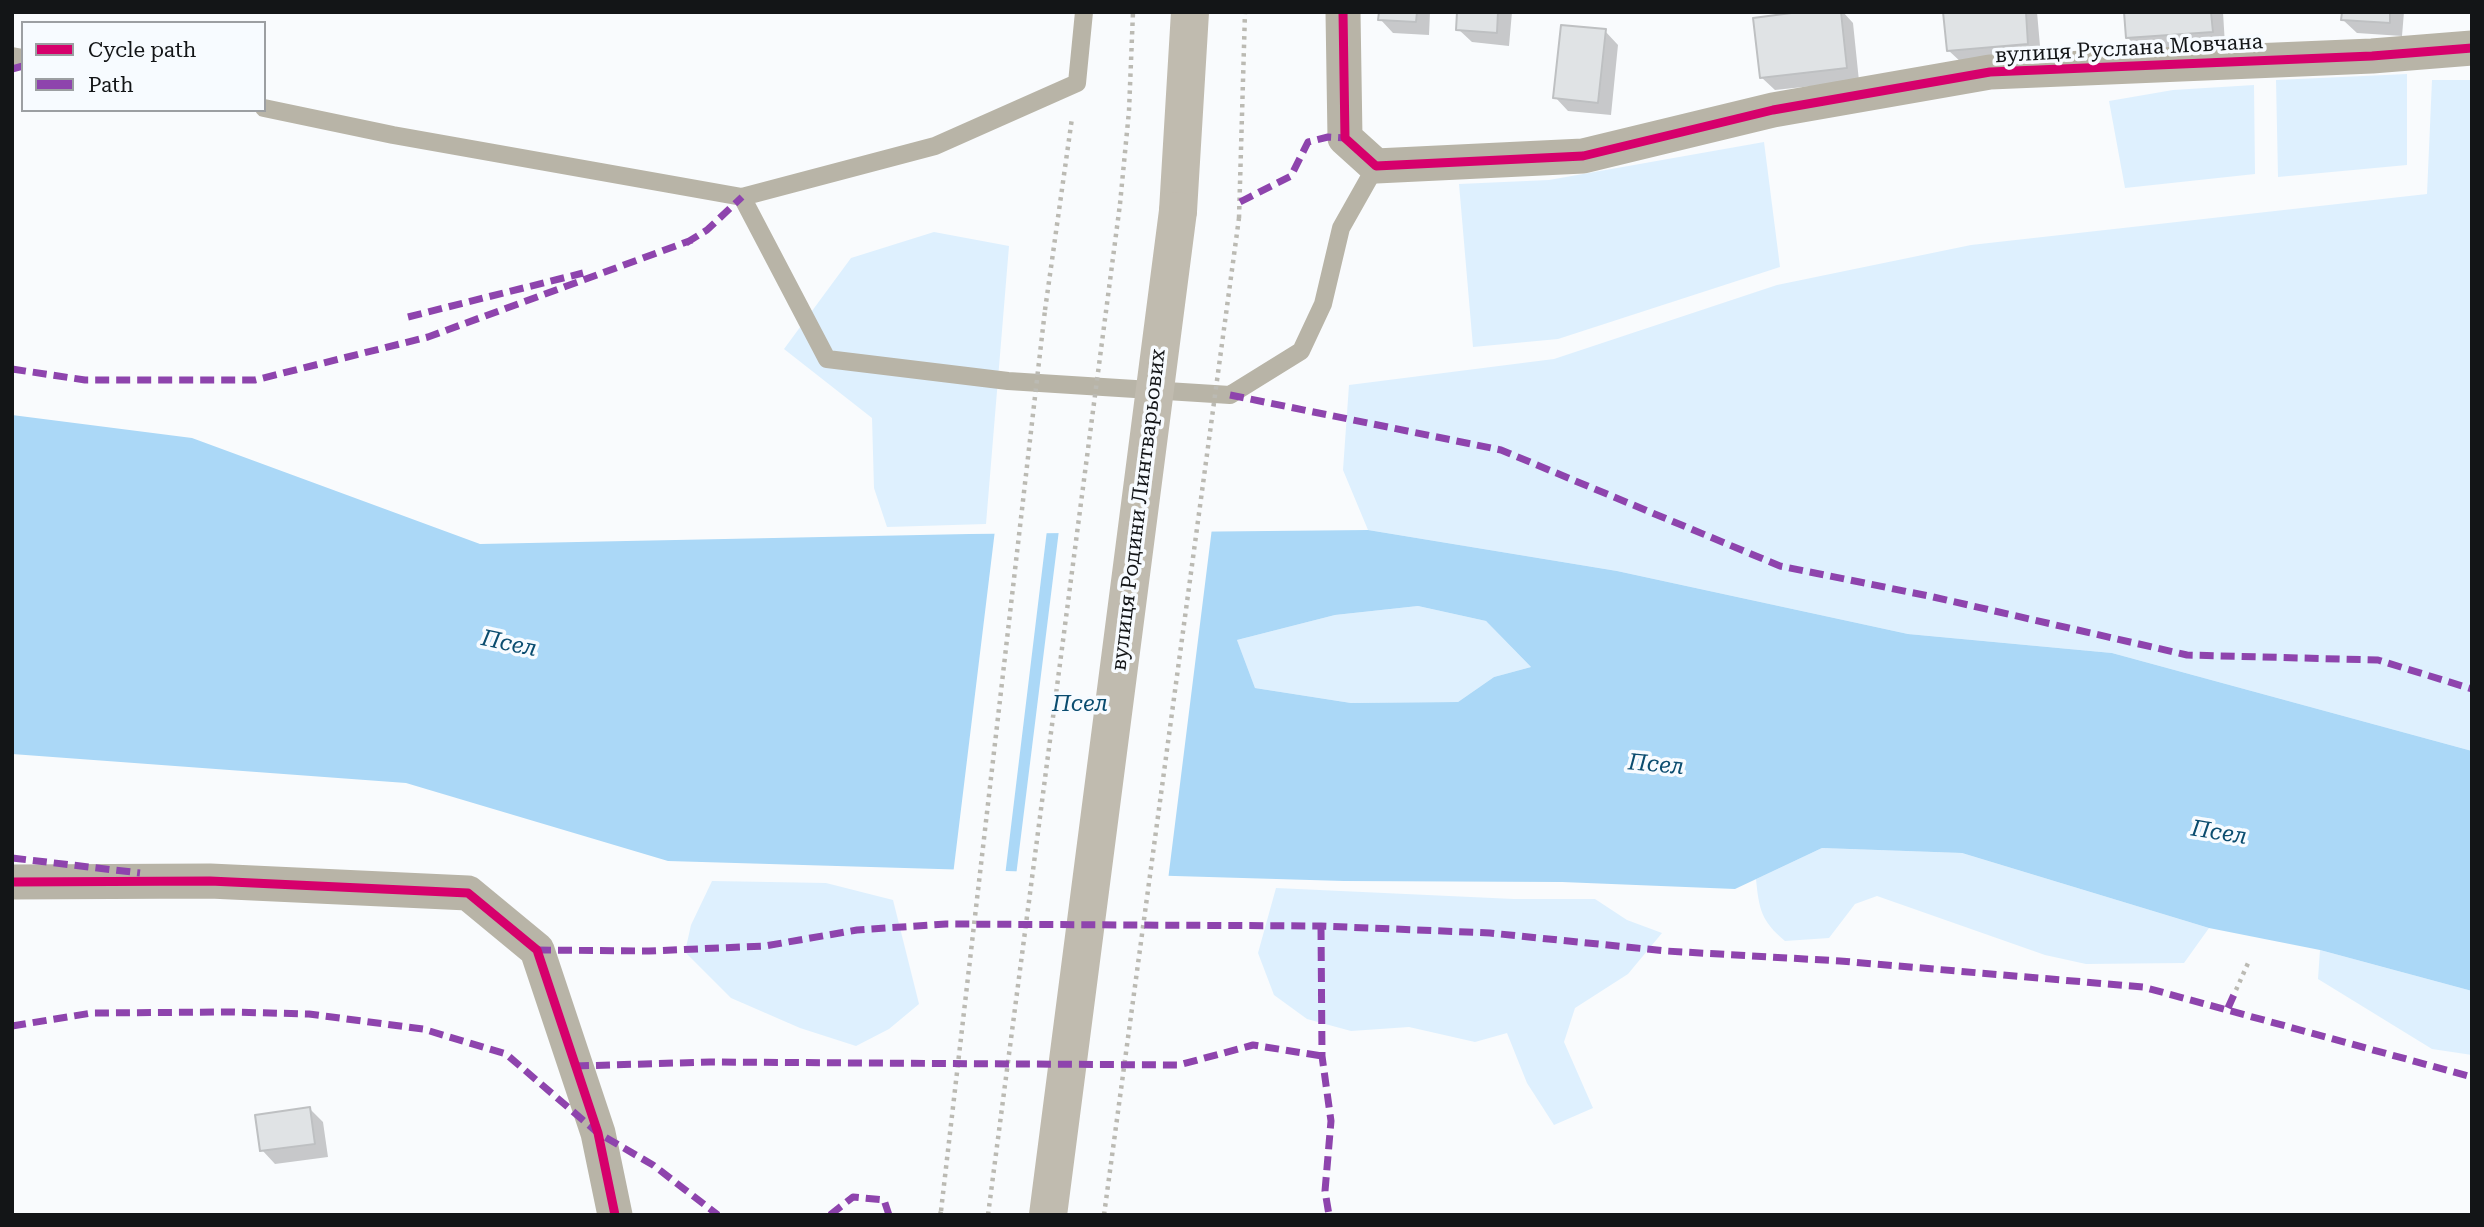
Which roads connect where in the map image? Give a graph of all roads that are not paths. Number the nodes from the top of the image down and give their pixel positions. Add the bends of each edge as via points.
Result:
1 (1084, 12) edge
2 (1190, 12) edge
3 (1343, 12) edge
4 (2472, 48) edge
5 (266, 108) edge
6 (1376, 166) junction
7 (743, 197) junction
8 (12, 882) edge
9 (615, 1215) edge
10 (1048, 1215) edge

1 - 7 lane via 1077,83 935,146
2 - 10 main road, вулиця Родини Линтварьових, bridge via 1178,211
3 - 6 street via 1345,138
4 - 6 street, вулиця Руслана Мовчана via 1990,72 1773,110 1583,156
5 - 7 lane
6 - 7 lane via 1341,228 1323,304 1301,351 1230,395 1009,380 827,359
8 - 9 street via 210,881 468,893 537,950 598,1133

